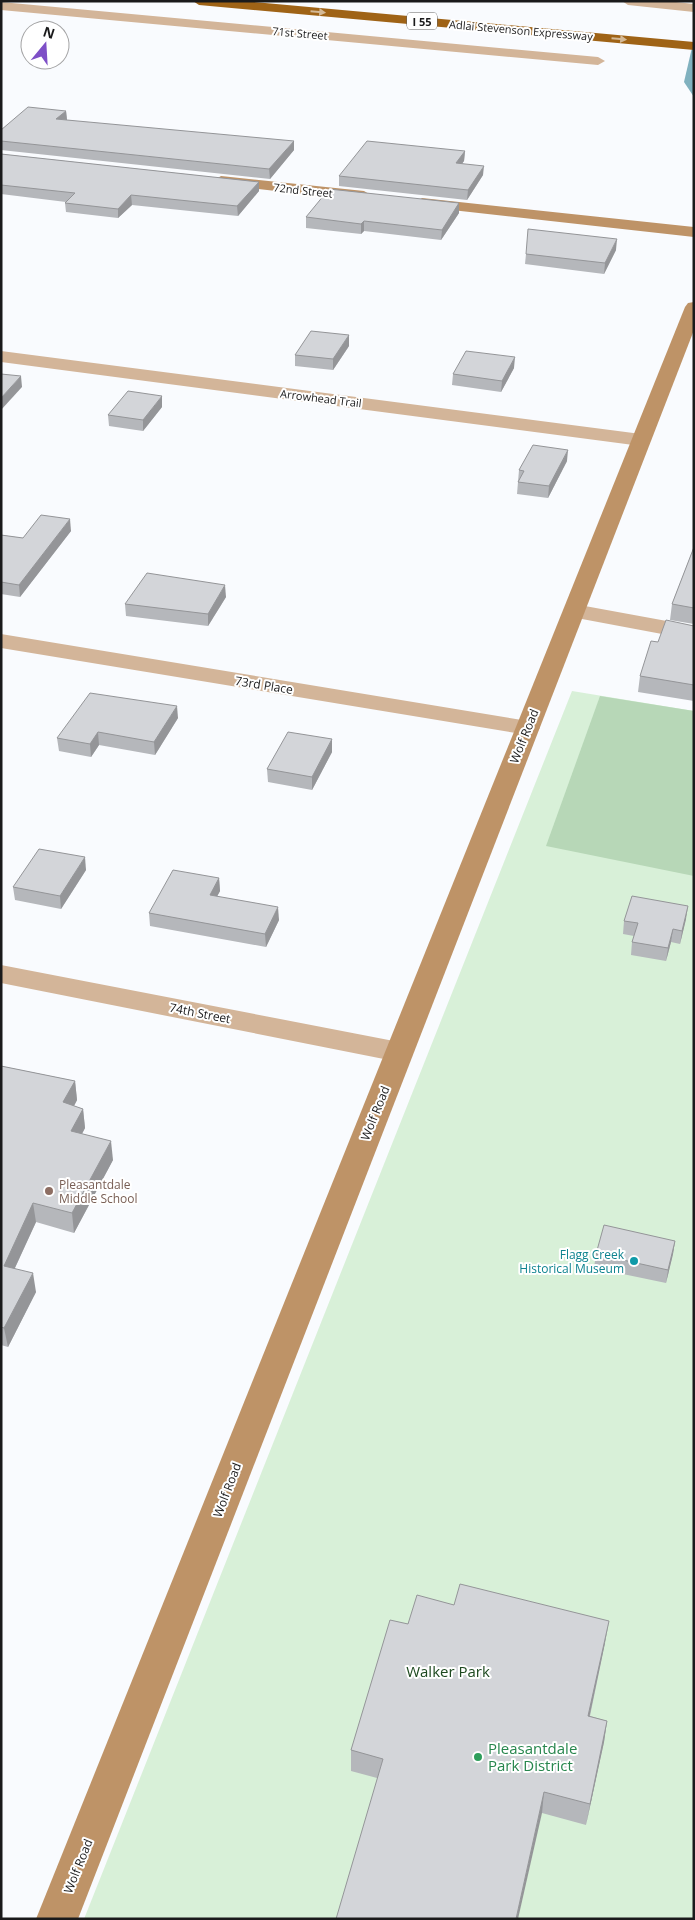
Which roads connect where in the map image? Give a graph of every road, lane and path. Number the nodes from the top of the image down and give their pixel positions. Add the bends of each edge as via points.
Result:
1 (200, 1) edge
2 (628, 1) edge
3 (1, 6) edge
4 (694, 8) edge
5 (694, 46) edge
6 (598, 61) dead end
7 (207, 179) edge
8 (383, 198) edge
9 (403, 200) edge
10 (694, 232) edge
11 (694, 307) edge
12 (1, 356) edge
13 (641, 440) junction
14 (574, 611) junction
15 (694, 633) edge
16 (1, 641) edge
17 (528, 728) junction
18 (1, 974) edge
19 (399, 1052) junction
20 (57, 1919) edge

1 -> 5 highway, Adlai Stevenson Expressway / I 55
2 - 4 street
3 - 6 street, 71st Street
7 - 8 street, 72nd Street
9 - 10 street
11 - 13 street, Wolf Road
12 - 13 street, Arrowhead Trail
13 - 14 street, Wolf Road
14 - 15 street
14 - 17 street, Wolf Road
16 - 17 street, 73rd Place
17 - 19 street, Wolf Road
18 - 19 street, 74th Street
19 - 20 street, Wolf Road

